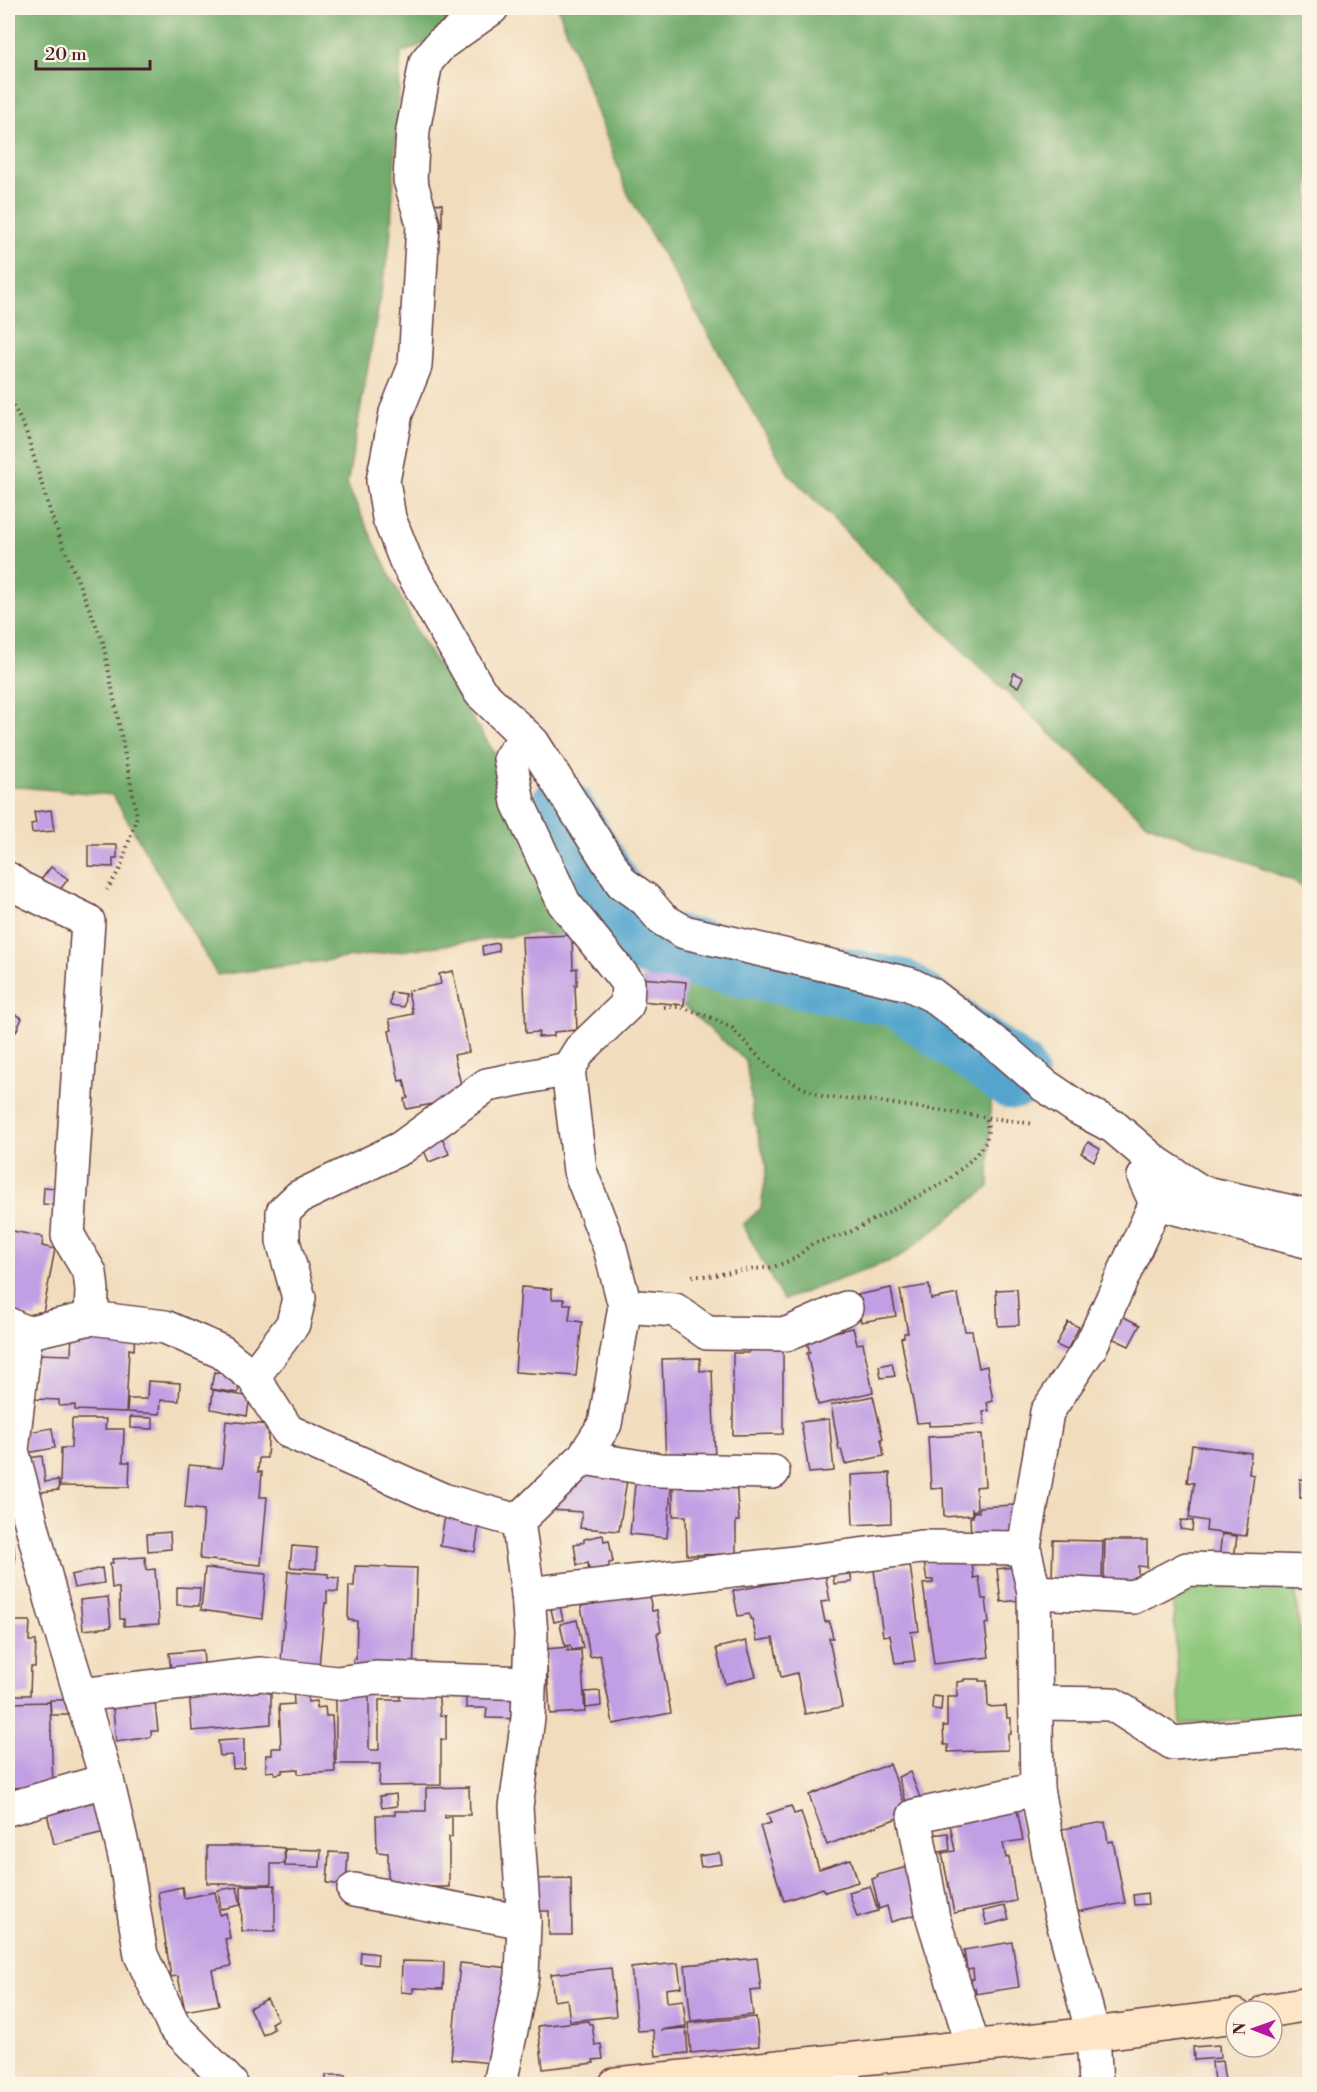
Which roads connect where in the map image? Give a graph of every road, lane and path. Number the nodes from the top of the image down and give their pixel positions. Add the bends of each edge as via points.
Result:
1 (492, 8) edge
2 (8, 395) edge
3 (526, 737) junction
4 (8, 879) edge
5 (88, 921) junction
6 (627, 1005) junction
7 (568, 1069) junction
8 (984, 1118) dead end
9 (1043, 1127) dead end
10 (1155, 1162) junction
11 (1156, 1203) junction
12 (1300, 1239) edge
13 (686, 1276) dead end
14 (625, 1306) junction
15 (846, 1308) dead end
16 (91, 1318) junction
17 (17, 1329) edge
18 (253, 1377) junction
19 (583, 1458) junction
20 (773, 1472) dead end
21 (518, 1521) junction
22 (1024, 1548) junction
23 (1310, 1572) edge
24 (1034, 1592) junction
25 (528, 1594) junction
26 (529, 1683) junction
27 (80, 1695) junction
28 (1036, 1703) junction
29 (1310, 1731) edge
30 (107, 1780) junction
31 (1037, 1789) junction
32 (8, 1809) edge
33 (354, 1890) dead end
34 (524, 1922) junction
35 (1310, 2004) edge
36 (1284, 2008) edge
37 (1224, 2018) edge
38 (1093, 2034) junction
39 (973, 2046) junction
40 (843, 2072) edge
41 (231, 2085) edge
42 (500, 2085) edge
43 (616, 2085) edge
44 (1096, 2085) edge

1 - 3 street via 441,44 426,62 413,130 410,180 423,224 416,366 396,413 383,481 389,518 406,561 480,692
2 - 5 path via 26,431 52,518 103,642 137,816 120,869
3 - 6 street via 510,758 518,803 564,903 628,983
3 - 10 street via 622,883 646,900 662,919 684,932 909,984 932,995 1044,1085 1114,1127
4 - 5 street
5 - 16 street via 68,1236 90,1274
6 - 7 street via 580,1050
6 - 9 path via 681,1007 712,1018 732,1028 775,1072 824,1097
7 - 14 street via 580,1171 610,1248
7 - 18 street via 487,1085 400,1148 299,1197 283,1212 283,1241 299,1298 293,1324
8 - 13 path via 986,1142 947,1181 850,1232 812,1244 794,1259 773,1267
10 - 11 street via 1144,1177
10 - 12 street via 1201,1192 1301,1214
11 - 12 street
11 - 22 street via 1091,1346 1047,1412
14 - 15 street via 675,1310 707,1333 787,1334
14 - 19 street via 605,1424
16 - 17 street
16 - 18 street via 165,1327 222,1352
17 - 27 street via 12,1450
18 - 21 street via 288,1431 443,1500
19 - 20 street via 660,1470
19 - 21 street
21 - 25 street
22 - 24 street
22 - 25 street via 921,1547
23 - 24 street via 1187,1569 1133,1597
24 - 28 street
25 - 26 street
26 - 27 street via 376,1678 336,1683 261,1674
26 - 34 street via 516,1807
27 - 30 street
28 - 29 street via 1112,1704 1173,1743
28 - 31 street
30 - 32 street
30 - 41 street via 141,1955 174,2026
31 - 38 street via 1059,1907
31 - 39 street via 914,1816 933,1918
33 - 34 street
34 - 42 street via 522,1976
35 - 36 street
37 - 38 street
38 - 39 street
38 - 44 street
39 - 40 street
40 - 43 street

